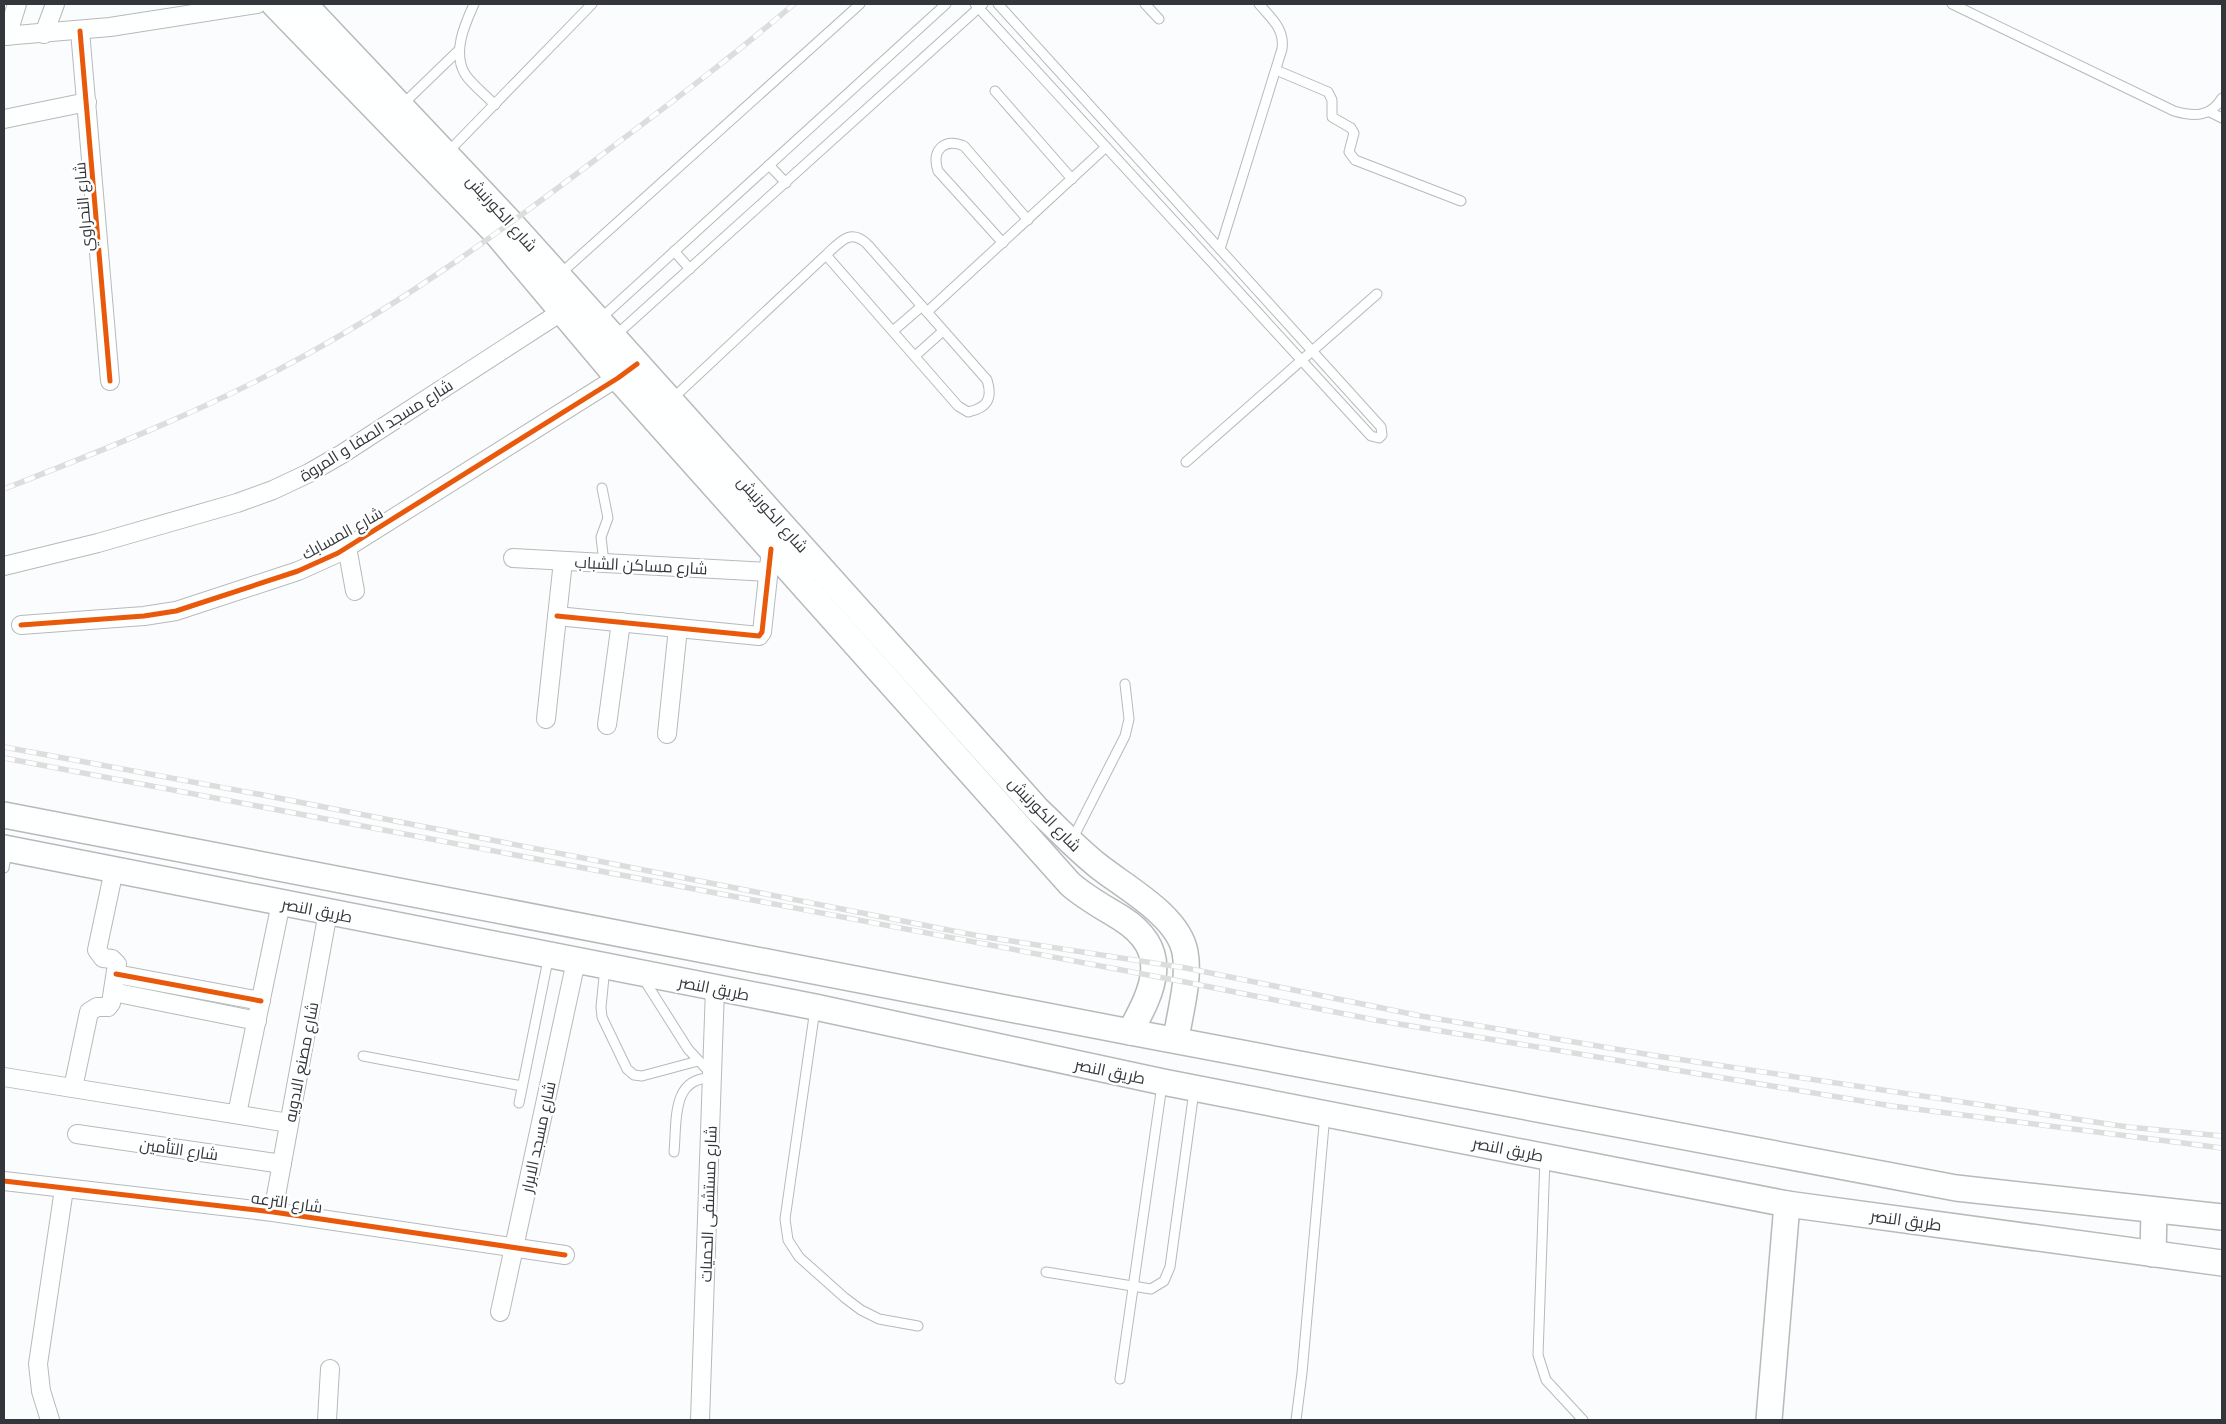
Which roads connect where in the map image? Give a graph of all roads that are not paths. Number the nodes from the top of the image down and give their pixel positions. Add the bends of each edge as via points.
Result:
1 (17, 4) edge
2 (55, 4) edge
3 (257, 4) edge
4 (274, 4) edge
5 (304, 4) edge
6 (474, 4) edge
7 (592, 4) edge
8 (860, 4) edge
9 (946, 4) edge
10 (998, 4) edge
11 (1145, 4) edge
12 (1259, 4) edge
13 (1952, 4) edge
14 (979, 5) edge
15 (1159, 19) dead end
16 (80, 31) junction
17 (44, 34) junction
18 (5, 36) edge
19 (459, 50) junction
20 (1276, 70) junction
21 (995, 91) dead end
22 (2222, 98) edge
23 (87, 102) junction
24 (495, 104) junction
25 (2210, 112) junction
26 (394, 113) junction
27 (2222, 118) edge
28 (4, 119) edge
29 (1116, 134) junction
30 (1105, 146) junction
31 (440, 160) junction
32 (769, 165) junction
33 (1072, 179) junction
34 (786, 183) junction
35 (1461, 201) dead end
36 (1028, 220) junction
37 (1209, 237) junction
38 (1003, 243) junction
39 (1198, 248) junction
40 (1220, 249) junction
41 (674, 252) junction
42 (826, 254) junction
43 (690, 269) junction
44 (559, 275) junction
45 (1377, 294) dead end
46 (925, 309) junction
47 (561, 312) junction
48 (606, 329) junction
49 (944, 331) junction
50 (893, 332) junction
51 (1312, 350) junction
52 (915, 356) junction
53 (1301, 360) junction
54 (627, 371) junction
55 (110, 380) dead end
56 (670, 400) junction
57 (1186, 462) dead end
58 (602, 488) dead end
59 (347, 547) junction
60 (513, 558) dead end
61 (769, 560) junction
62 (563, 561) junction
63 (604, 563) junction
64 (4, 566) edge
65 (355, 591) dead end
66 (557, 616) junction
67 (622, 622) junction
68 (21, 625) dead end
69 (678, 628) junction
70 (1126, 684) dead end
71 (546, 719) dead end
72 (607, 725) dead end
73 (667, 734) dead end
74 (4, 815) edge
75 (1071, 841) junction
76 (5, 855) edge
77 (1049, 859) junction
78 (114, 870) junction
79 (281, 903) junction
80 (328, 912) junction
81 (549, 955) junction
82 (576, 960) junction
83 (606, 966) junction
84 (640, 973) junction
85 (116, 974) junction
86 (715, 988) junction
87 (113, 992) junction
88 (260, 1001) junction
89 (815, 1008) junction
90 (256, 1020) junction
91 (1130, 1032) junction
92 (1176, 1040) junction
93 (363, 1056) dead end
94 (698, 1062) junction
95 (712, 1076) junction
96 (4, 1078) edge
97 (1163, 1082) junction
98 (522, 1086) junction
99 (73, 1088) junction
100 (1194, 1088) junction
101 (519, 1103) dead end
102 (237, 1114) junction
103 (1325, 1114) junction
104 (289, 1123) junction
105 (77, 1134) dead end
106 (674, 1152) dead end
107 (1546, 1156) junction
108 (282, 1164) junction
109 (4, 1181) edge
110 (64, 1189) junction
111 (1787, 1204) junction
112 (2154, 1211) junction
113 (273, 1212) junction
114 (2222, 1217) edge
115 (514, 1247) junction
116 (2153, 1254) junction
117 (566, 1255) dead end
118 (2222, 1263) edge
119 (1046, 1272) dead end
120 (1133, 1286) junction
121 (500, 1312) dead end
122 (918, 1326) dead end
123 (330, 1369) dead end
124 (1120, 1379) dead end
125 (50, 1420) edge
126 (327, 1420) edge
127 (700, 1420) edge
128 (1296, 1420) edge
129 (1583, 1420) edge
130 (1769, 1420) edge

1 - 18 street
2 - 17 street
3 - 16 street
4 - 26 main road, شارع الكورنيش
5 - 26 main road, شارع الكورنيش
6 - 19 lane
7 - 24 lane
8 - 44 lane
9 - 32 lane
10 - 29 lane
11 - 15 lane
12 - 20 lane via 1275,22 1284,40
13 - 25 lane via 2174,111 2188,115
14 - 30 lane
14 - 34 lane
16 - 17 street
16 - 23 street, شارع النحراوي
17 - 18 street
19 - 24 lane via 465,74
19 - 26 lane
20 - 35 lane via 1328,92 1332,100 1332,116 1354,133 1349,152 1355,160
20 - 40 lane
21 - 33 lane
22 - 25 lane
23 - 28 street
23 - 55 street, شارع النحراوي
24 - 31 lane
25 - 27 lane
26 - 31 main road, شارع الكورنيش
29 - 30 lane
29 - 37 lane
30 - 33 lane
30 - 39 lane
31 - 44 main road, شارع الكورنيش
31 - 47 main road, شارع الكورنيش
32 - 34 lane
32 - 41 lane
33 - 36 lane
34 - 43 lane
36 - 38 lane
36 - 38 lane via 964,146 955,143 945,145 937,152 935,162 938,171
37 - 39 lane
37 - 40 lane
38 - 46 lane
39 - 53 lane
40 - 51 lane
41 - 43 lane
41 - 48 lane
42 - 46 lane via 842,239 863,240
42 - 50 lane
42 - 56 lane
43 - 48 lane
44 - 48 main road, شارع الكورنيش
45 - 51 lane
46 - 49 lane
46 - 50 lane
47 - 54 main road, شارع الكورنيش
47 - 64 street, شارع مسجد الصفا و المروة via 342,454 273,490 125,536
48 - 54 main road, شارع الكورنيش
49 - 52 lane
49 - 52 lane via 987,380 990,391 987,402 979,409 968,412 958,406
50 - 52 lane
51 - 53 lane
51 - 53 lane via 1382,427 1379,438 1371,436
53 - 57 lane
54 - 56 main road, شارع الكورنيش
54 - 59 street, شارع المسابك
54 - 61 main road, شارع الكورنيش
56 - 75 main road, شارع الكورنيش via 1032,802
58 - 63 lane via 608,518 601,537
59 - 65 street
59 - 68 street, شارع المسابك via 298,571 176,611
60 - 62 street, شارع مساكن الشباب
61 - 63 street, شارع مساكن الشباب
61 - 69 street via 761,635
61 - 77 main road, شارع الكورنيش
62 - 63 street, شارع مساكن الشباب
62 - 66 street
66 - 67 street
66 - 71 street
67 - 69 street
67 - 72 street
69 - 73 street
70 - 75 lane via 1129,719 1125,736
74 - 91 main road, طريق النصر
75 - 77 main road
75 - 92 main road, شارع الكورنيش via 1152,906 1180,937 1186,962
76 - 78 main road, طريق النصر
77 - 91 main road, شارع الكورنيش via 1080,893 1132,926 1147,945 1155,977
78 - 79 main road, طريق النصر
78 - 85 street via 97,950 103,958 115,961
79 - 80 main road, طريق النصر
79 - 88 street
80 - 81 main road, طريق النصر
80 - 104 street, شارع مصنع الادويه
81 - 82 main road, طريق النصر
81 - 98 lane
82 - 83 main road, طريق النصر
82 - 115 street, شارع مسجد الابرار
83 - 84 main road, طريق النصر
83 - 94 lane via 602,1017 627,1069 642,1076
84 - 86 main road, طريق النصر
84 - 94 lane
85 - 87 street
85 - 88 street
86 - 89 main road, طريق النصر
86 - 95 street, شارع مستشفى الحميات
87 - 90 street
87 - 99 street via 108,1007 97,1007 89,1012
88 - 90 street
89 - 97 main road, طريق النصر
89 - 122 lane via 785,1219 788,1240 799,1257 861,1310 878,1319
90 - 102 street
91 - 92 main road, طريق النصر
92 - 112 main road, طريق النصر via 1956,1188
93 - 98 lane
94 - 95 lane
95 - 106 lane via 693,1080 680,1095
95 - 127 street, شارع مستشفى الحميات
96 - 99 street
97 - 100 main road, طريق النصر
97 - 120 lane
98 - 101 lane
99 - 102 street
100 - 103 main road, طريق النصر
100 - 120 lane via 1170,1267 1164,1281 1150,1289
102 - 104 street
103 - 107 main road, طريق النصر
103 - 128 lane
104 - 108 street, شارع مصنع الادويه
105 - 108 street, شارع التأمين
107 - 111 main road, طريق النصر
107 - 129 lane via 1538,1355 1546,1380
108 - 113 street, شارع مصنع الادويه
109 - 110 street, شارع الترعه
110 - 113 street, شارع الترعه
110 - 125 street via 38,1364 41,1390
111 - 116 main road, طريق النصر
111 - 130 main road
112 - 114 main road, طريق النصر
112 - 116 main road
113 - 115 street, شارع الترعه
115 - 117 street, شارع الترعه
115 - 121 street, شارع مسجد الابرار
116 - 118 main road, طريق النصر
119 - 120 lane
120 - 124 lane
123 - 126 street

